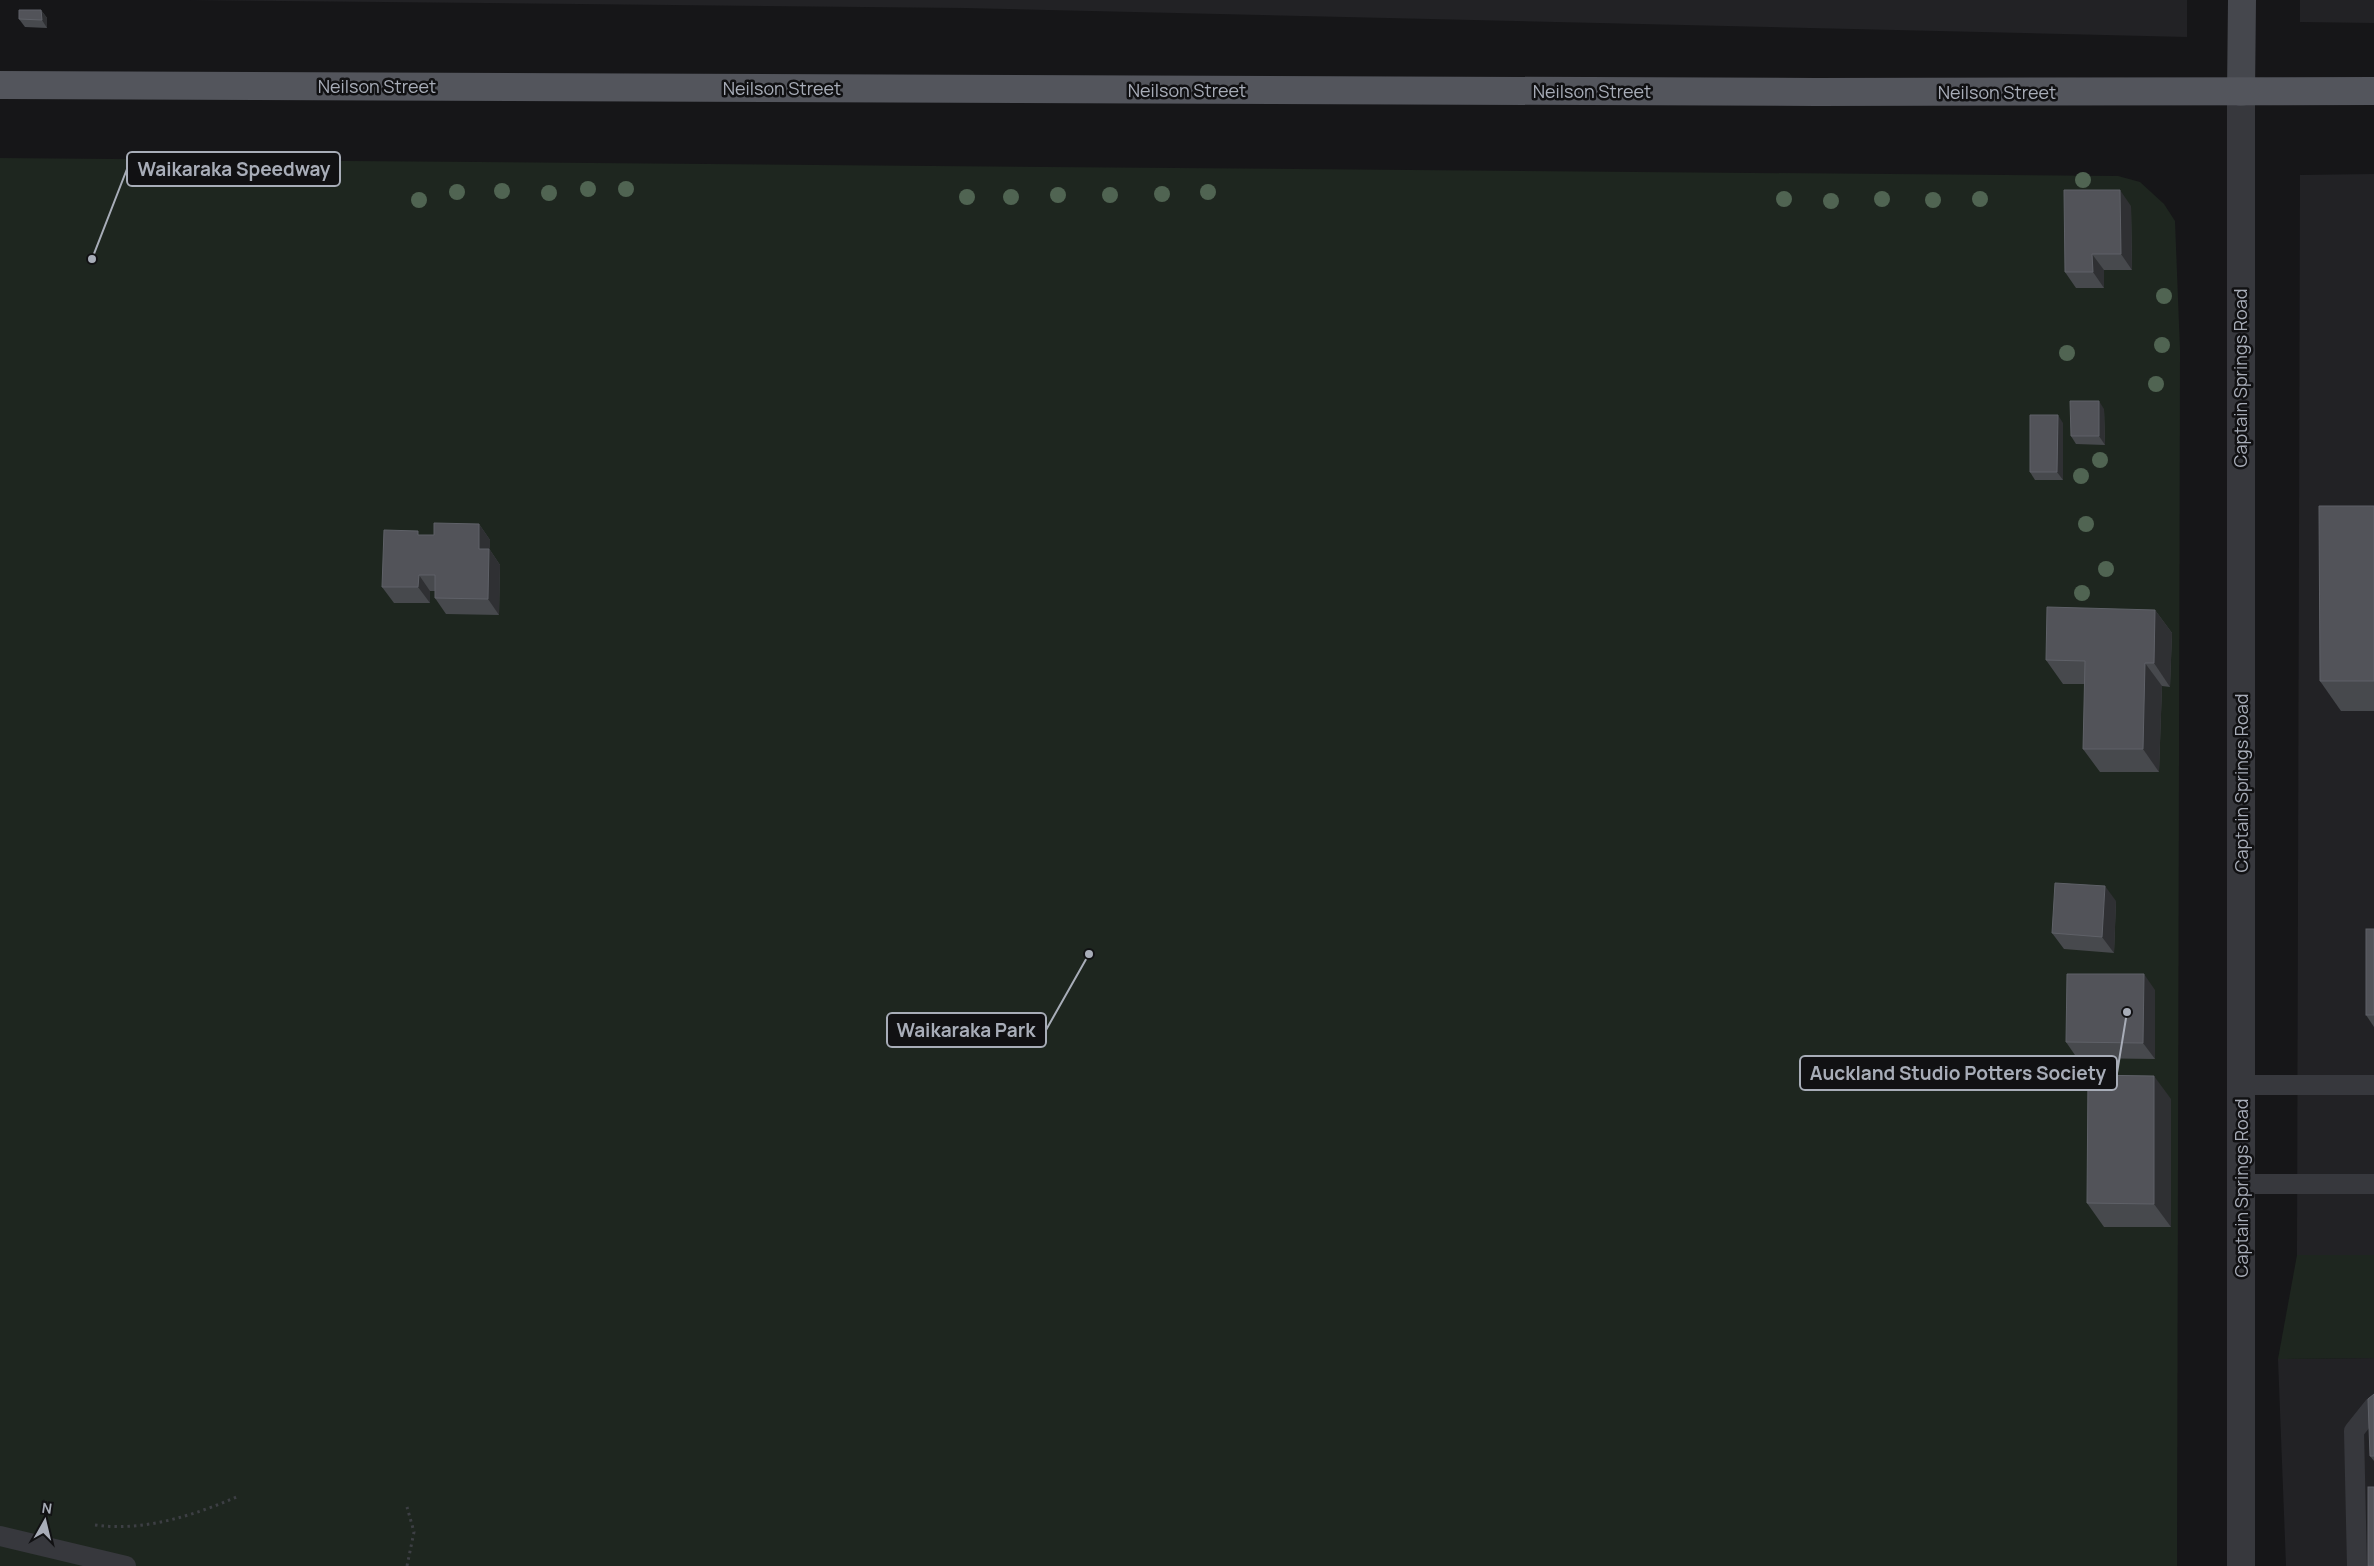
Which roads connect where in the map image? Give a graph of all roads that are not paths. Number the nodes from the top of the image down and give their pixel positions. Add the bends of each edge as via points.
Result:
1 (2242, 0) edge
2 (0, 85) edge
3 (2374, 91) edge
4 (2241, 92) junction
5 (2241, 1085) junction
6 (2374, 1086) edge
7 (2241, 1184) junction
8 (2374, 1184) edge
9 (2374, 1406) edge
10 (0, 1536) edge
11 (126, 1566) edge
12 (2241, 1566) edge
13 (2357, 1566) edge

1 - 4 street, Captain Springs Road
2 - 4 main road, Neilson Street
3 - 4 main road, Neilson Street
4 - 5 street, Captain Springs Road
5 - 6 lane
5 - 7 street, Captain Springs Road
7 - 8 lane
7 - 12 street, Captain Springs Road
9 - 13 lane via 2354,1430
10 - 11 lane

